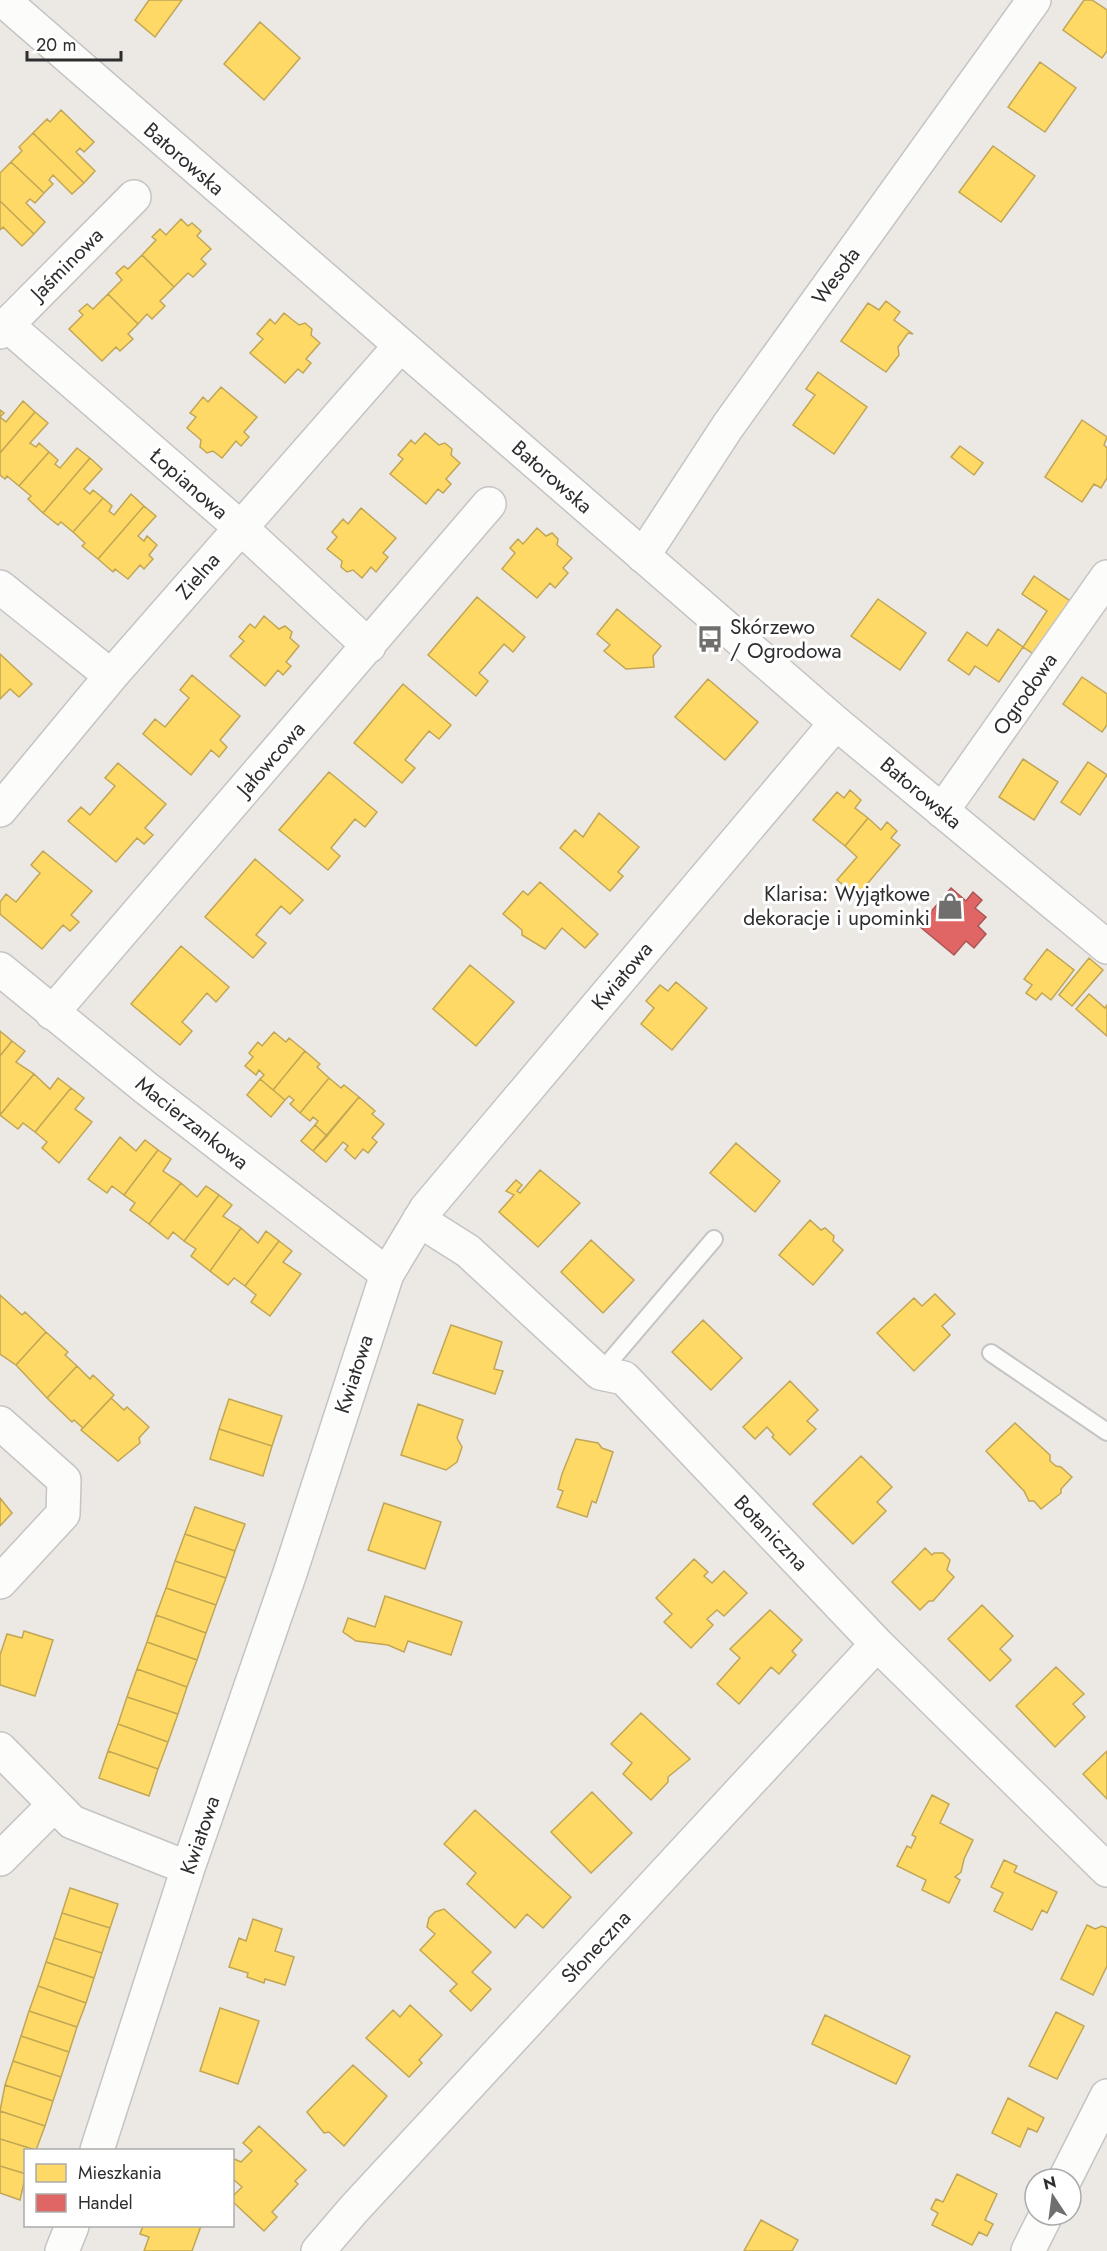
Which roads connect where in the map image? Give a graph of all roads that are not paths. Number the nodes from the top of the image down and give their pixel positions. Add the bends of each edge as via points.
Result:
1 (3, 0) edge
2 (1034, 0) edge
3 (134, 196) dead end
4 (3, 328) edge
5 (400, 346) junction
6 (489, 504) dead end
7 (241, 528) junction
8 (643, 556) junction
9 (1107, 577) edge
10 (0, 587) edge
11 (369, 646) junction
12 (111, 676) junction
13 (836, 723) junction
14 (0, 810) edge
15 (942, 811) junction
16 (1107, 947) edge
17 (0, 969) edge
18 (52, 1013) junction
19 (419, 1220) junction
20 (714, 1239) dead end
21 (387, 1274) junction
22 (991, 1353) dead end
23 (600, 1373) junction
24 (0, 1423) edge
25 (1107, 1432) edge
26 (0, 1582) edge
27 (876, 1644) junction
28 (0, 1749) edge
29 (54, 1805) junction
30 (0, 1859) edge
31 (188, 1868) junction
32 (1107, 1870) edge
33 (1107, 2096) edge
34 (98, 2149) edge
35 (1071, 2167) edge
36 (72, 2227) edge
37 (1040, 2227) edge
38 (62, 2251) edge
39 (318, 2251) edge
40 (1028, 2251) edge

1 - 5 street, Batorowska
2 - 8 street, Wesoła via 728,426
3 - 4 street, Jaśminowa
4 - 7 street, Łopianowa
5 - 7 street, Zielna
5 - 8 street, Batorowska
6 - 11 street, Jałowcowa
7 - 11 street, Łopianowa
7 - 12 street, Zielna
8 - 13 street, Batorowska
9 - 15 street, Ogrodowa
10 - 12 street
11 - 18 street, Jałowcowa
12 - 14 street, Zielna
13 - 15 street, Batorowska
13 - 19 street, Kwiatowa
15 - 16 street, Batorowska
17 - 18 street, Macierzankowa
18 - 21 street, Macierzankowa
19 - 21 street, Kwiatowa
19 - 23 street, Botaniczna via 468,1251
20 - 23 lane
21 - 31 street, Kwiatowa via 290,1573
22 - 25 lane
23 - 27 street, Botaniczna via 624,1378
24 - 26 street via 64,1480 63,1514
27 - 32 street, Botaniczna
27 - 39 street, Słoneczna
28 - 29 street
29 - 30 street
29 - 31 street via 82,1827
31 - 34 street, Kwiatowa
33 - 35 street
36 - 38 street
37 - 40 street

